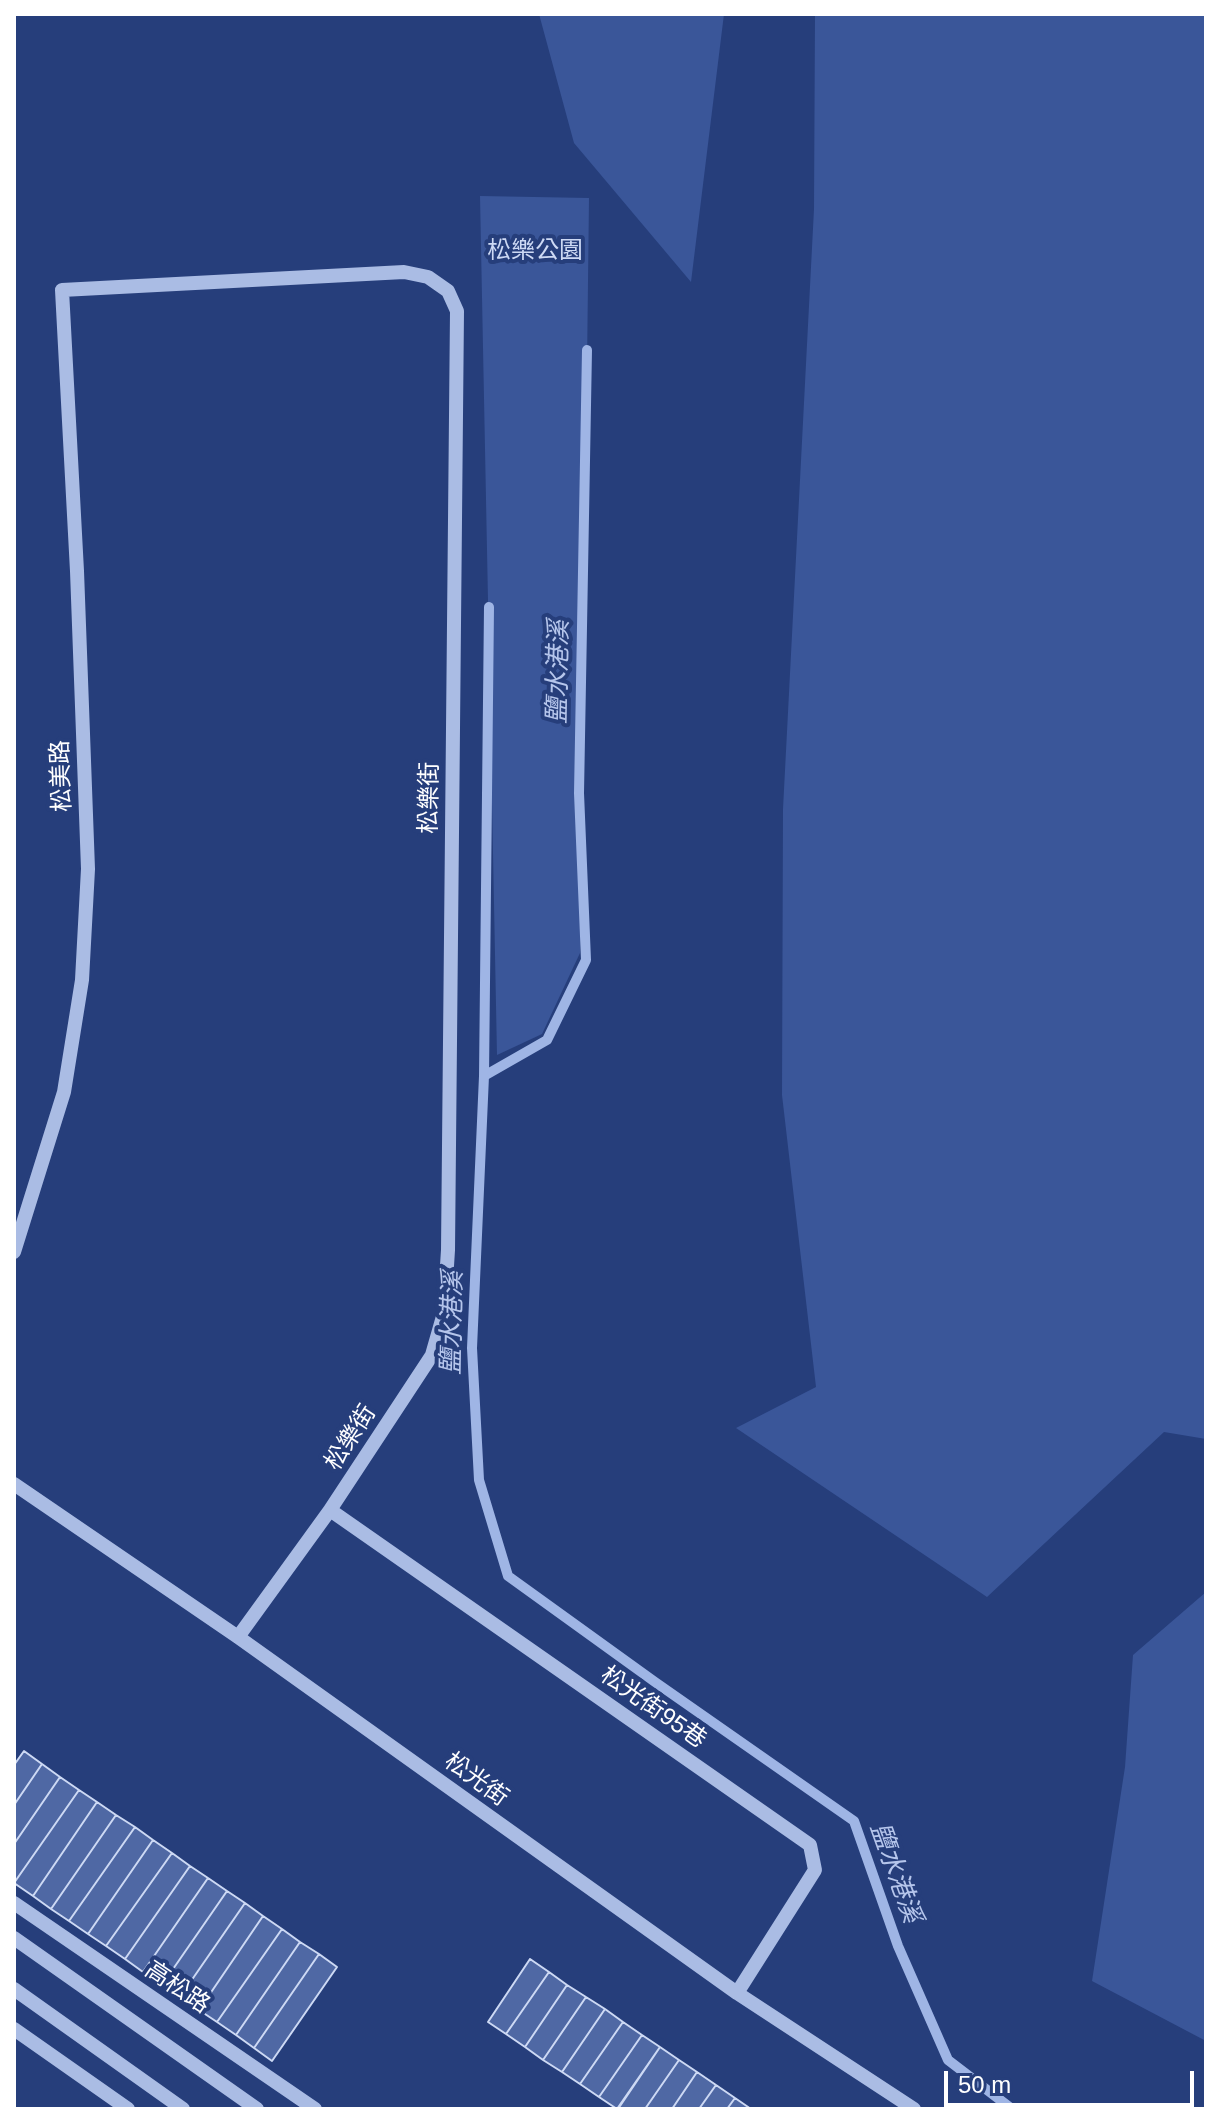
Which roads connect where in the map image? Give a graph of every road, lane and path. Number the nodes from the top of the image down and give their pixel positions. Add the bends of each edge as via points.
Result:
1 (62, 290) joint
2 (14, 1252) edge
3 (14, 1484) edge
4 (330, 1510) junction
5 (238, 1637) junction
6 (14, 1903) edge
7 (14, 1938) edge
8 (14, 1989) edge
9 (737, 1993) junction
10 (14, 2029) edge
11 (128, 2109) edge
12 (183, 2109) edge
13 (257, 2109) edge
14 (315, 2109) edge
15 (914, 2109) edge

1 - 2 street, 松美路 via 88,869 82,980 64,1092
1 - 4 street, 松樂街 via 404,272 428,277 448,291 457,311 444,1313 432,1355
3 - 5 street, 松光街
4 - 5 street, 松樂街
4 - 9 street, 松光街95巷 via 810,1845 815,1870
5 - 9 street, 松光街
6 - 14 street, 高松路
7 - 13 street
8 - 12 street
9 - 15 street, 松光街
10 - 11 street

